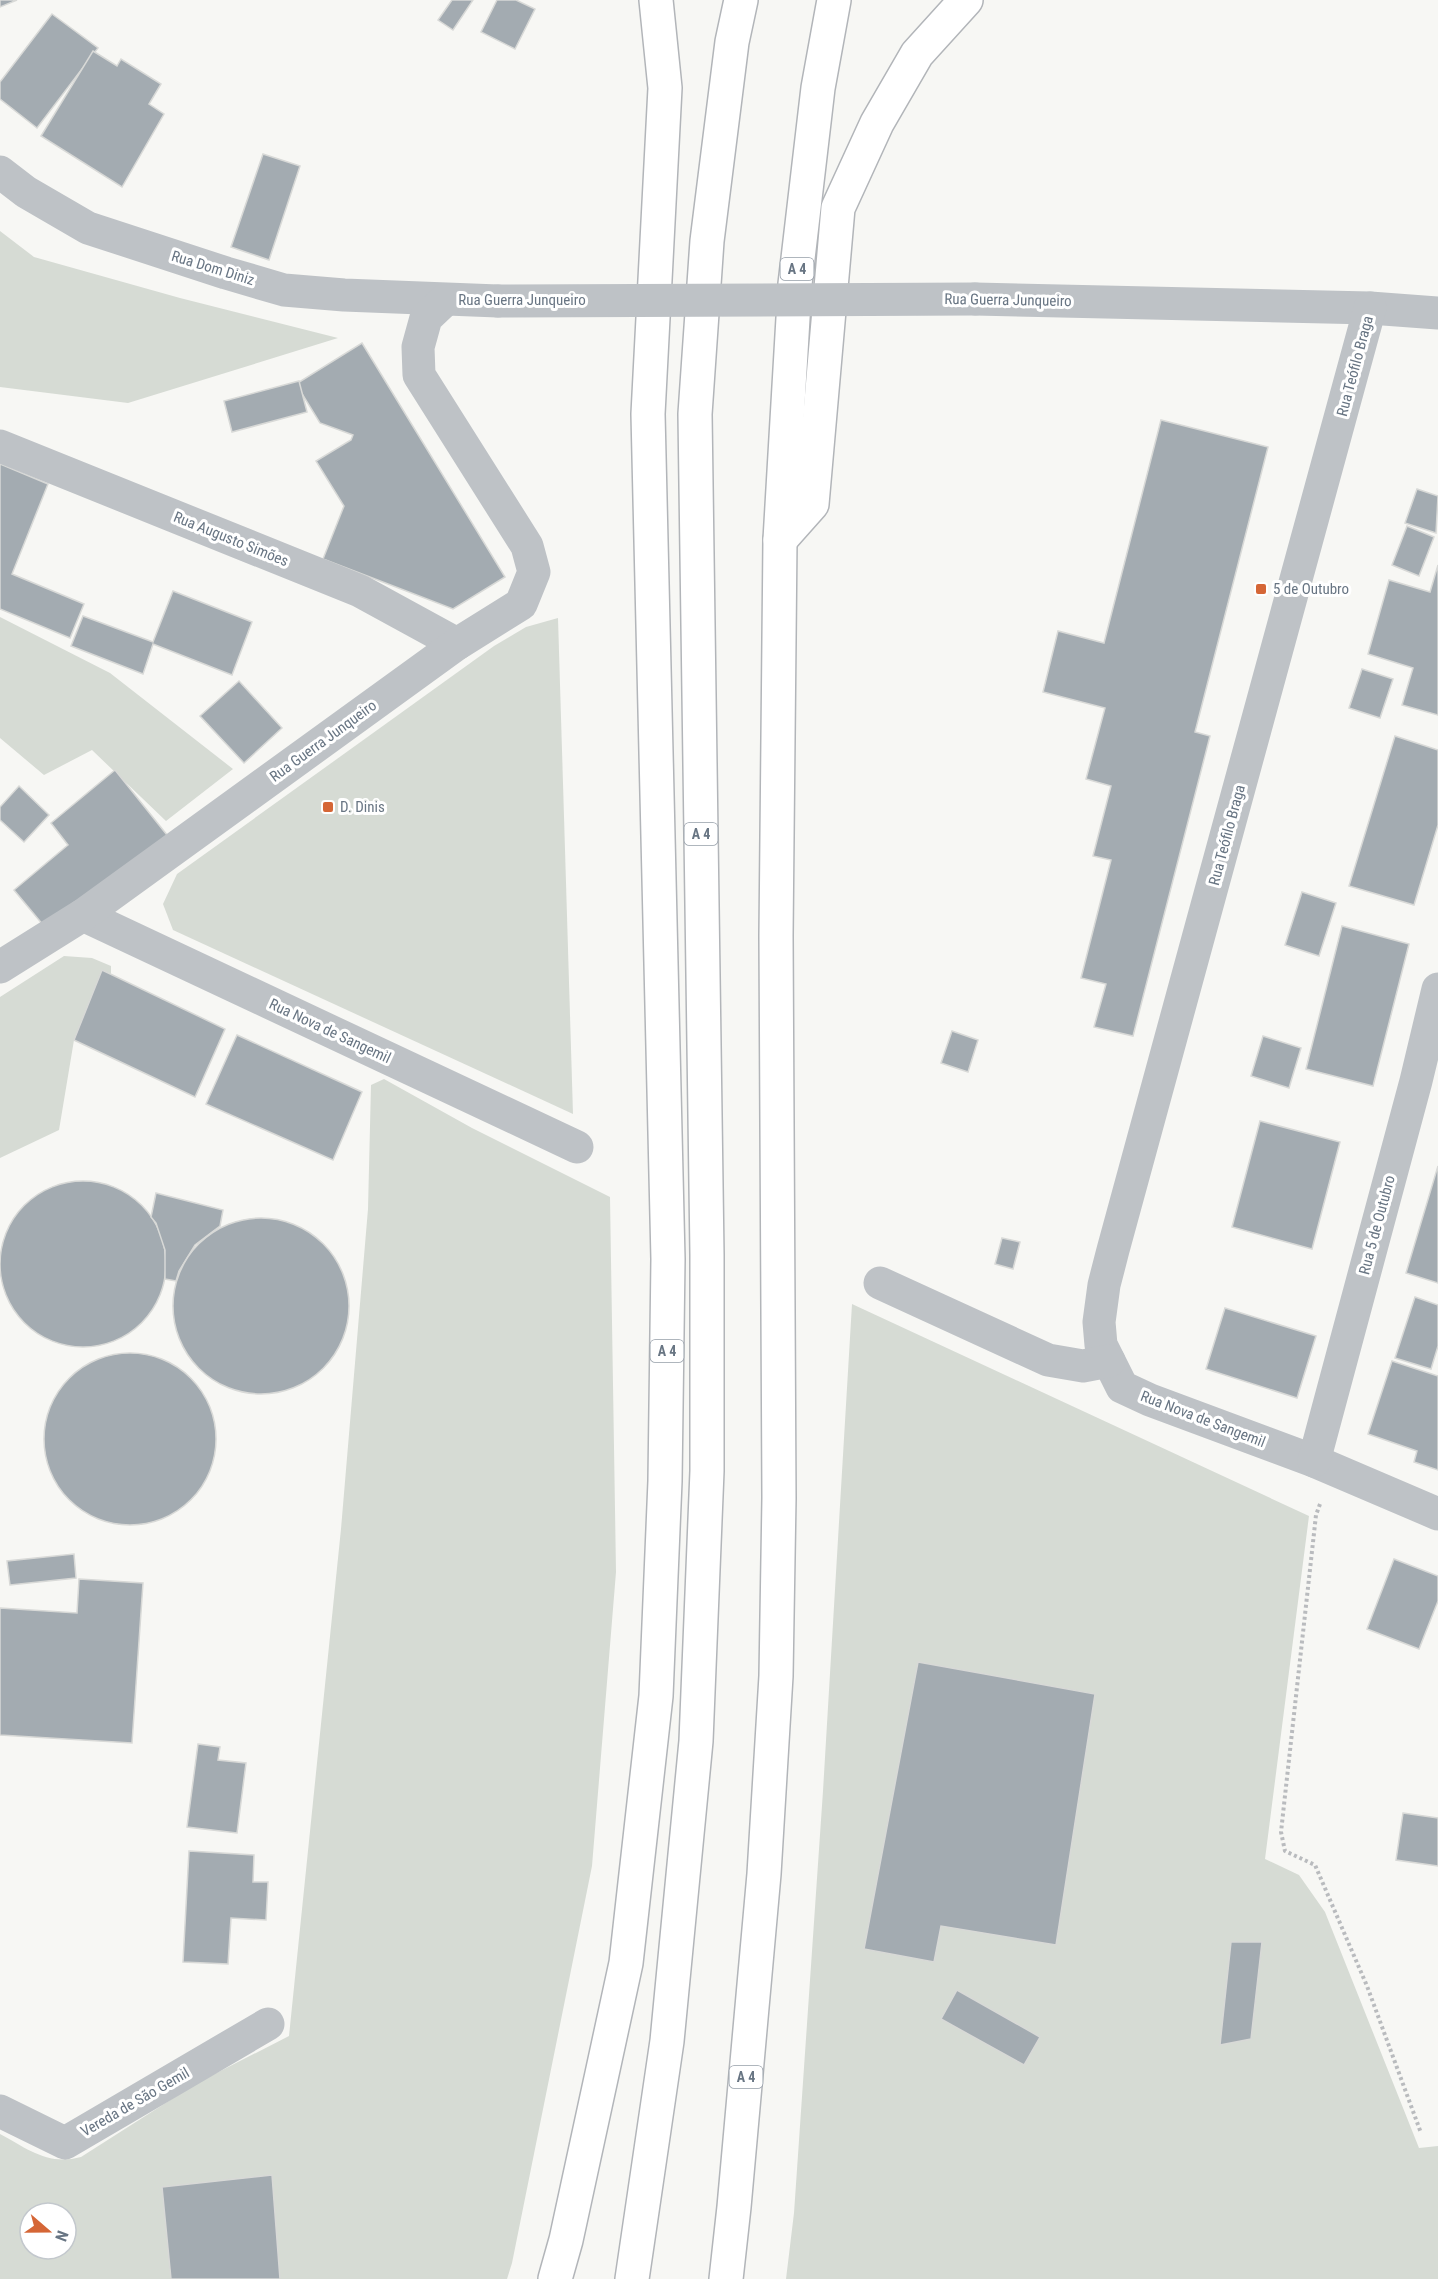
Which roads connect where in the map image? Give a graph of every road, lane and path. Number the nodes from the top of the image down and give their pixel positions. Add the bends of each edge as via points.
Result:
1 (656, 0) edge
2 (741, 0) edge
3 (834, 0) edge
4 (966, 0) edge
5 (0, 172) edge
6 (446, 300) junction
7 (1370, 309) junction
8 (1438, 313) edge
9 (0, 446) edge
10 (780, 540) junction
11 (457, 645) junction
12 (83, 915) junction
13 (0, 967) edge
14 (1438, 989) edge
15 (577, 1147) dead end
16 (880, 1283) dead end
17 (1109, 1361) junction
18 (1323, 1465) junction
19 (1438, 1514) edge
20 (268, 2024) dead end
21 (0, 2111) edge
22 (1421, 2133) dead end
23 (555, 2279) edge
24 (632, 2279) edge
25 (726, 2279) edge

1 - 23 highway, A 4 via 665,88 648,414 668,1259 665,1481 656,1696 626,1964
2 - 24 highway, A 4 via 732,42 707,241 695,414 707,1289 707,1471 696,1741 667,2041
3 - 10 highway, A 4 via 818,88 795,284
4 - 10 highway via 917,54 877,123 838,208 812,504
5 - 6 street, Rua Dom Diniz via 88,228 284,290
6 - 7 street, Rua Guerra Junqueiro, bridge via 975,299
6 - 11 street, Rua Guerra Junqueiro via 426,318 418,347 419,375 527,546 534,572 521,604
7 - 8 street, Rua Guerra Junqueiro
7 - 17 street, Rua Teófilo Braga via 1107,1274 1099,1322 1101,1345
9 - 11 street, Rua Augusto Simões via 360,591
10 - 25 highway, A 4 via 776,1676 764,1874
11 - 12 street, Rua Guerra Junqueiro
12 - 13 street, Rua Guerra Junqueiro
12 - 15 street, Rua Nova de Sangemil
14 - 18 street, Rua 5 de Outubro
16 - 17 street via 1048,1360 1083,1366
17 - 18 street, Rua Nova de Sangemil via 1122,1387
18 - 19 street, Rua Nova de Sangemil
18 - 22 path via 1281,1832 1285,1851 1315,1865 1367,1986
20 - 21 street, Vereda de São Gemil via 64,2143

